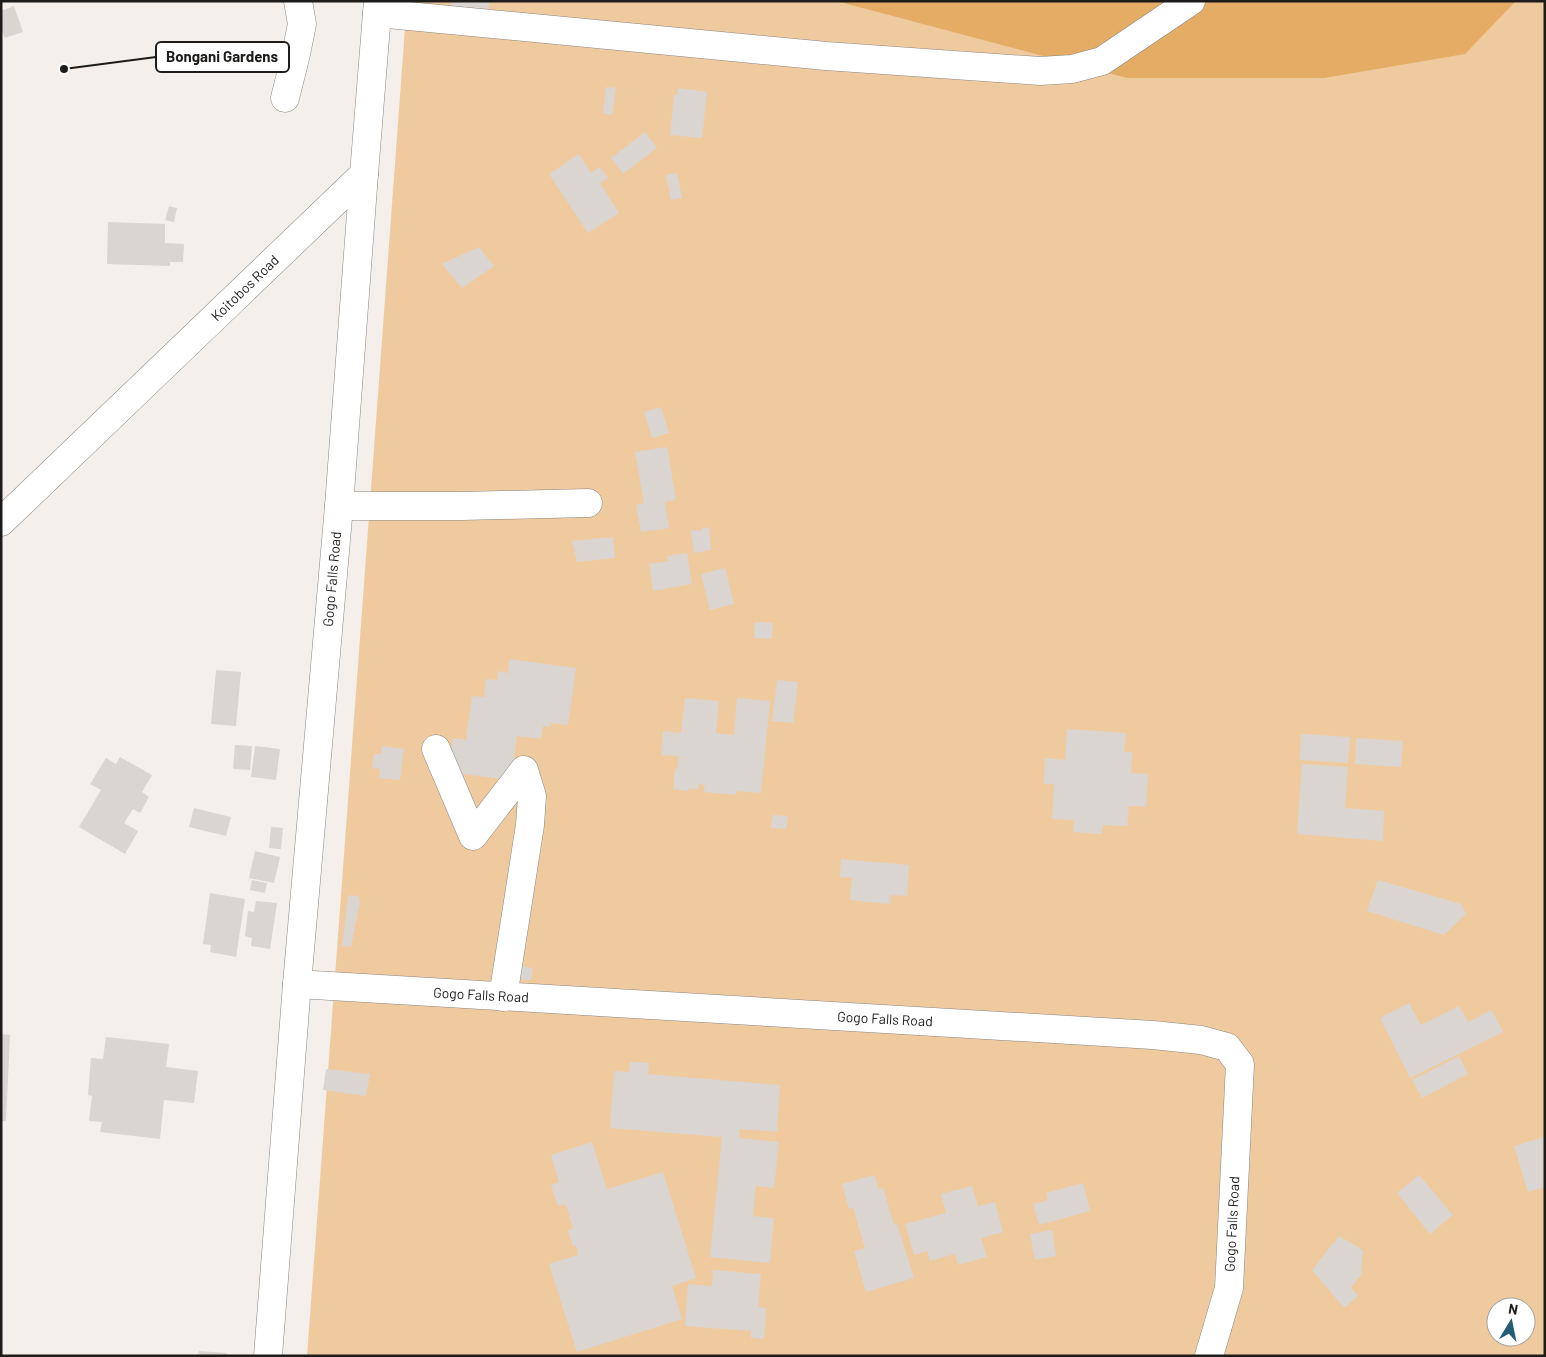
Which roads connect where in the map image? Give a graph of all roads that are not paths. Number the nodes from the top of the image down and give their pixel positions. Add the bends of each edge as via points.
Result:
1 (298, 1) edge
2 (1191, 1) edge
3 (377, 7) edge
4 (285, 98) dead end
5 (364, 174) junction
6 (588, 503) dead end
7 (339, 506) junction
8 (1, 522) edge
9 (436, 750) dead end
10 (297, 984) junction
11 (504, 997) junction
12 (268, 1356) edge
13 (1209, 1356) edge

1 - 4 street via 302,24
2 - 3 street via 1102,61 1072,69 1040,71 826,56
3 - 5 street
5 - 7 street, Gogo Falls Road
5 - 8 street, Koitobos Road
6 - 7 street
7 - 10 street, Gogo Falls Road
9 - 11 street via 473,836 524,770 532,796
10 - 11 street, Gogo Falls Road
10 - 12 street, Gogo Falls Road
11 - 13 street, Gogo Falls Road via 1153,1035 1201,1040 1227,1047 1240,1064 1229,1288

